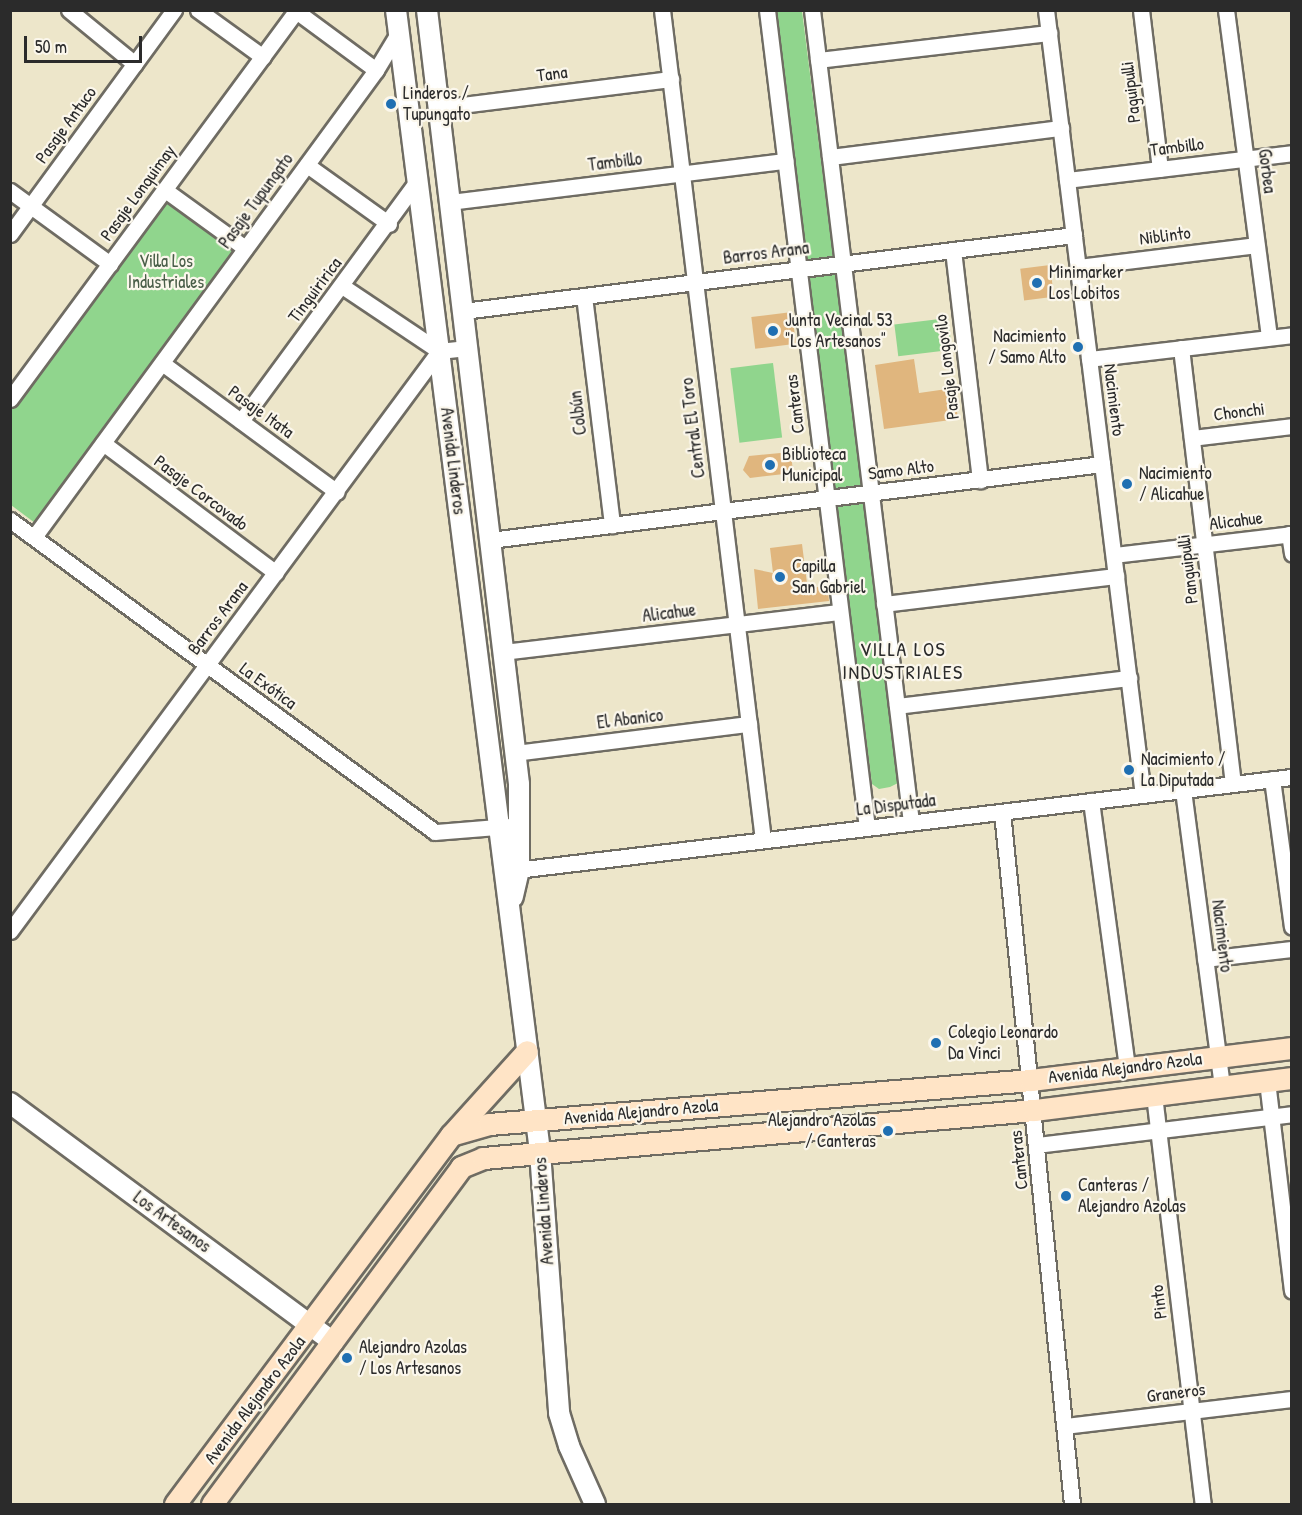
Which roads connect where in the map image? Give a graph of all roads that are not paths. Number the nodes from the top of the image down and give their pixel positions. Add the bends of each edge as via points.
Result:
1 (69, 10) edge
2 (174, 10) edge
3 (198, 10) edge
4 (396, 10) edge
5 (427, 10) edge
6 (662, 10) edge
7 (767, 10) edge
8 (812, 10) edge
9 (1046, 10) edge
10 (1141, 10) edge
11 (1226, 10) edge
12 (297, 11) edge
13 (399, 32) junction
14 (1049, 33) junction
15 (263, 57) junction
16 (818, 60) junction
17 (135, 64) junction
18 (376, 70) junction
19 (671, 79) junction
20 (438, 108) junction
21 (1061, 128) junction
22 (1292, 153) edge
23 (830, 157) junction
24 (1245, 159) junction
25 (786, 161) junction
26 (307, 165) junction
27 (1160, 169) junction
28 (682, 174) junction
29 (418, 180) junction
30 (1067, 180) junction
31 (165, 190) junction
32 (10, 191) edge
33 (450, 202) junction
34 (31, 206) junction
35 (389, 224) junction
36 (10, 234) edge
37 (1074, 235) junction
38 (1257, 244) junction
39 (245, 248) junction
40 (953, 250) junction
41 (110, 264) junction
42 (843, 264) junction
43 (1078, 267) junction
44 (799, 269) junction
45 (695, 282) junction
46 (342, 286) junction
47 (584, 296) junction
48 (463, 311) junction
49 (1292, 335) edge
50 (1269, 338) junction
51 (467, 348) junction
52 (1181, 348) junction
53 (439, 351) junction
54 (1089, 359) junction
55 (162, 363) junction
56 (10, 399) edge
57 (241, 421) junction
58 (1292, 426) edge
59 (1192, 438) junction
60 (103, 443) junction
61 (1102, 464) junction
62 (980, 480) junction
63 (337, 492) junction
64 (871, 493) junction
65 (827, 499) junction
66 (723, 511) junction
67 (10, 520) edge
68 (612, 525) junction
69 (1290, 534) edge
70 (34, 537) junction
71 (490, 540) junction
72 (1204, 544) junction
73 (1292, 554) edge
74 (1114, 555) junction
75 (276, 573) junction
76 (1116, 576) junction
77 (884, 604) junction
78 (840, 612) junction
79 (737, 624) junction
80 (503, 652) junction
81 (207, 666) junction
82 (1129, 678) junction
83 (897, 706) junction
84 (749, 724) junction
85 (515, 753) junction
86 (1292, 777) edge
87 (1272, 780) junction
88 (1233, 784) junction
89 (1183, 790) junction
90 (1143, 795) junction
91 (1091, 801) junction
92 (1002, 812) junction
93 (911, 822) junction
94 (520, 825) junction
95 (499, 826) junction
96 (867, 828) junction
97 (763, 840) junction
98 (512, 870) junction
99 (1292, 927) edge
100 (10, 931) edge
101 (1292, 949) edge
102 (1205, 959) junction
103 (1292, 1048) edge
104 (527, 1051) junction
105 (1218, 1057) junction
106 (1127, 1068) junction
107 (1292, 1078) edge
108 (1030, 1080) junction
109 (1267, 1081) junction
110 (1222, 1086) junction
111 (1154, 1095) junction
112 (10, 1103) edge
113 (1034, 1110) junction
114 (1292, 1114) edge
115 (1271, 1116) junction
116 (536, 1121) junction
117 (1158, 1130) junction
118 (451, 1135) junction
119 (1037, 1145) junction
120 (540, 1152) junction
121 (1292, 1291) edge
122 (311, 1325) junction
123 (333, 1342) junction
124 (1292, 1399) edge
125 (1191, 1411) junction
126 (1065, 1426) junction
127 (175, 1504) edge
128 (212, 1504) edge
129 (595, 1504) edge
130 (1072, 1504) edge
131 (1203, 1504) edge

1 - 17 street
2 - 17 street, Pasaje Antuco
3 - 15 street
4 - 13 street, Avenida Linderos
5 - 20 street, Avenida Linderos
6 - 19 street, Central El Toro
7 - 25 street, Canteras
8 - 16 street
9 - 14 street, Nacimiento
10 - 27 street, Paguipulli
11 - 24 street, Gorbea
12 - 15 street, Pasaje Lonquimay
12 - 18 street
13 - 18 street, Pasaje Tupungato
13 - 29 street, Avenida Linderos
14 - 16 street
14 - 21 street, Nacimiento
15 - 31 street, Pasaje Lonquimay
16 - 23 street
17 - 34 street, Pasaje Antuco
18 - 26 street, Pasaje Tupungato
19 - 20 street, Tana
19 - 28 street, Central El Toro
20 - 33 street, Avenida Linderos
21 - 23 street
21 - 30 street, Nacimiento
22 - 24 street, Tambillo
23 - 42 street
24 - 27 street, Tambillo
24 - 38 street, Gorbea
25 - 28 street, Tambillo
25 - 44 street, Canteras
26 - 35 street
26 - 39 street, Pasaje Tupungato
27 - 30 street, Tambillo
28 - 33 street, Tambillo
28 - 45 street, Central El Toro
29 - 35 street, Tinguiririca
29 - 53 street, Avenida Linderos
30 - 37 street, Nacimiento
31 - 39 street
31 - 41 street, Pasaje Lonquimay
32 - 34 street
33 - 48 street, Avenida Linderos
34 - 36 street, Pasaje Antuco
34 - 41 street
35 - 46 street, Tinguiririca
37 - 40 street, Barros Arana
37 - 43 street, Nacimiento
38 - 43 street, Niblinto
38 - 50 street, Gorbea
39 - 55 street, Pasaje Tupungato
40 - 42 street, Barros Arana
40 - 62 street, Pasaje Longovilo
41 - 56 street, Pasaje Lonquimay
42 - 44 street, Barros Arana
42 - 64 street
43 - 54 street, Nacimiento
44 - 45 street, Barros Arana
44 - 65 street, Canteras
45 - 47 street, Barros Arana
45 - 66 street, Central El Toro
46 - 53 street
46 - 57 street, Tinguiririca
47 - 48 street, Barros Arana
47 - 68 street, Colbún
48 - 51 street, Avenida Linderos
49 - 50 street
50 - 52 street
51 - 53 street
51 - 71 street, Avenida Linderos
52 - 54 street
52 - 59 street, Panguipulli
53 - 63 street, Barros Arana
53 - 95 street, Avenida Linderos
54 - 61 street, Nacimiento
55 - 57 street, Pasaje Itata
55 - 60 street, Pasaje Tupungato
57 - 63 street, Pasaje Itata
58 - 59 street, Chonchi
59 - 72 street, Panguipulli
60 - 70 street, Pasaje Tupungato
60 - 75 street, Pasaje Corcovado
61 - 62 street, Samo Alto
61 - 74 street, Nacimiento
62 - 64 street, Samo Alto
63 - 75 street, Barros Arana
64 - 65 street, Samo Alto
64 - 77 street
65 - 66 street, Samo Alto
65 - 78 street, Canteras
66 - 68 street, Samo Alto
66 - 79 street, Central El Toro
67 - 70 street, La Exótica
68 - 71 street, Samo Alto
69 - 72 street, Alicahue
69 - 73 street
70 - 81 street, La Exótica
71 - 80 street, Avenida Linderos
72 - 74 street, Alicahue
72 - 88 street, Panguipulli
74 - 76 street, Nacimiento
75 - 81 street, Barros Arana
76 - 77 street
76 - 82 street, Nacimiento
77 - 83 street
78 - 79 street, Alicahue
78 - 96 street, Canteras
79 - 80 street, Alicahue
79 - 84 street, Central El Toro
80 - 85 street, Avenida Linderos
81 - 95 street, La Exótica via 435,832
81 - 100 street, Barros Arana
82 - 83 street
82 - 90 street, Nacimiento
83 - 93 street
84 - 85 street, El Abanico
84 - 97 street, Central El Toro
85 - 94 street, Avenida Linderos
86 - 87 street, La Disputada
87 - 88 street, La Disputada
87 - 99 street
88 - 89 street, La Disputada
89 - 90 street, La Disputada
89 - 102 street, Nacimiento
90 - 91 street, La Disputada
91 - 92 street, La Disputada
91 - 106 street
92 - 93 street, La Disputada
92 - 108 street, Canteras
93 - 96 street, La Disputada
94 - 95 street, La Exótica
94 - 98 street, Avenida Linderos
95 - 98 street, Avenida Linderos
96 - 97 street, La Disputada
97 - 98 street, La Disputada
98 - 104 street, Avenida Linderos via 509,912
101 - 102 street
102 - 105 street, Nacimiento
103 - 105 main road, Avenida Alejandro Azola
104 - 116 street, Avenida Linderos
104 - 118 main road
105 - 106 main road, Avenida Alejandro Azola
105 - 110 street, Nacimiento
106 - 108 main road, Avenida Alejandro Azola
107 - 109 main road, Avenida Alejandro Azola
108 - 113 street, Canteras
108 - 116 main road, Avenida Alejandro Azola
109 - 110 main road, Avenida Alejandro Azola
109 - 115 street
110 - 111 main road, Avenida Alejandro Azola
111 - 113 main road, Avenida Alejandro Azola
111 - 117 street, Pinto
112 - 122 street, Los Artesanos
113 - 119 street, Canteras
113 - 120 main road, Avenida Alejandro Azola
114 - 115 street
115 - 117 street
115 - 121 street
116 - 118 main road, Avenida Alejandro Azola via 489,1124
116 - 120 street, Avenida Linderos
117 - 119 street
117 - 125 street, Pinto
118 - 122 main road, Avenida Alejandro Azola
119 - 126 street, Canteras
120 - 123 main road, Avenida Alejandro Azola via 483,1158 461,1167
120 - 129 street, Avenida Linderos via 559,1413
122 - 123 street, Los Artesanos
122 - 127 main road, Avenida Alejandro Azola
123 - 128 main road, Avenida Alejandro Azola
124 - 125 street, Graneros
125 - 126 street, Graneros
125 - 131 street, Pinto
126 - 130 street, Canteras

